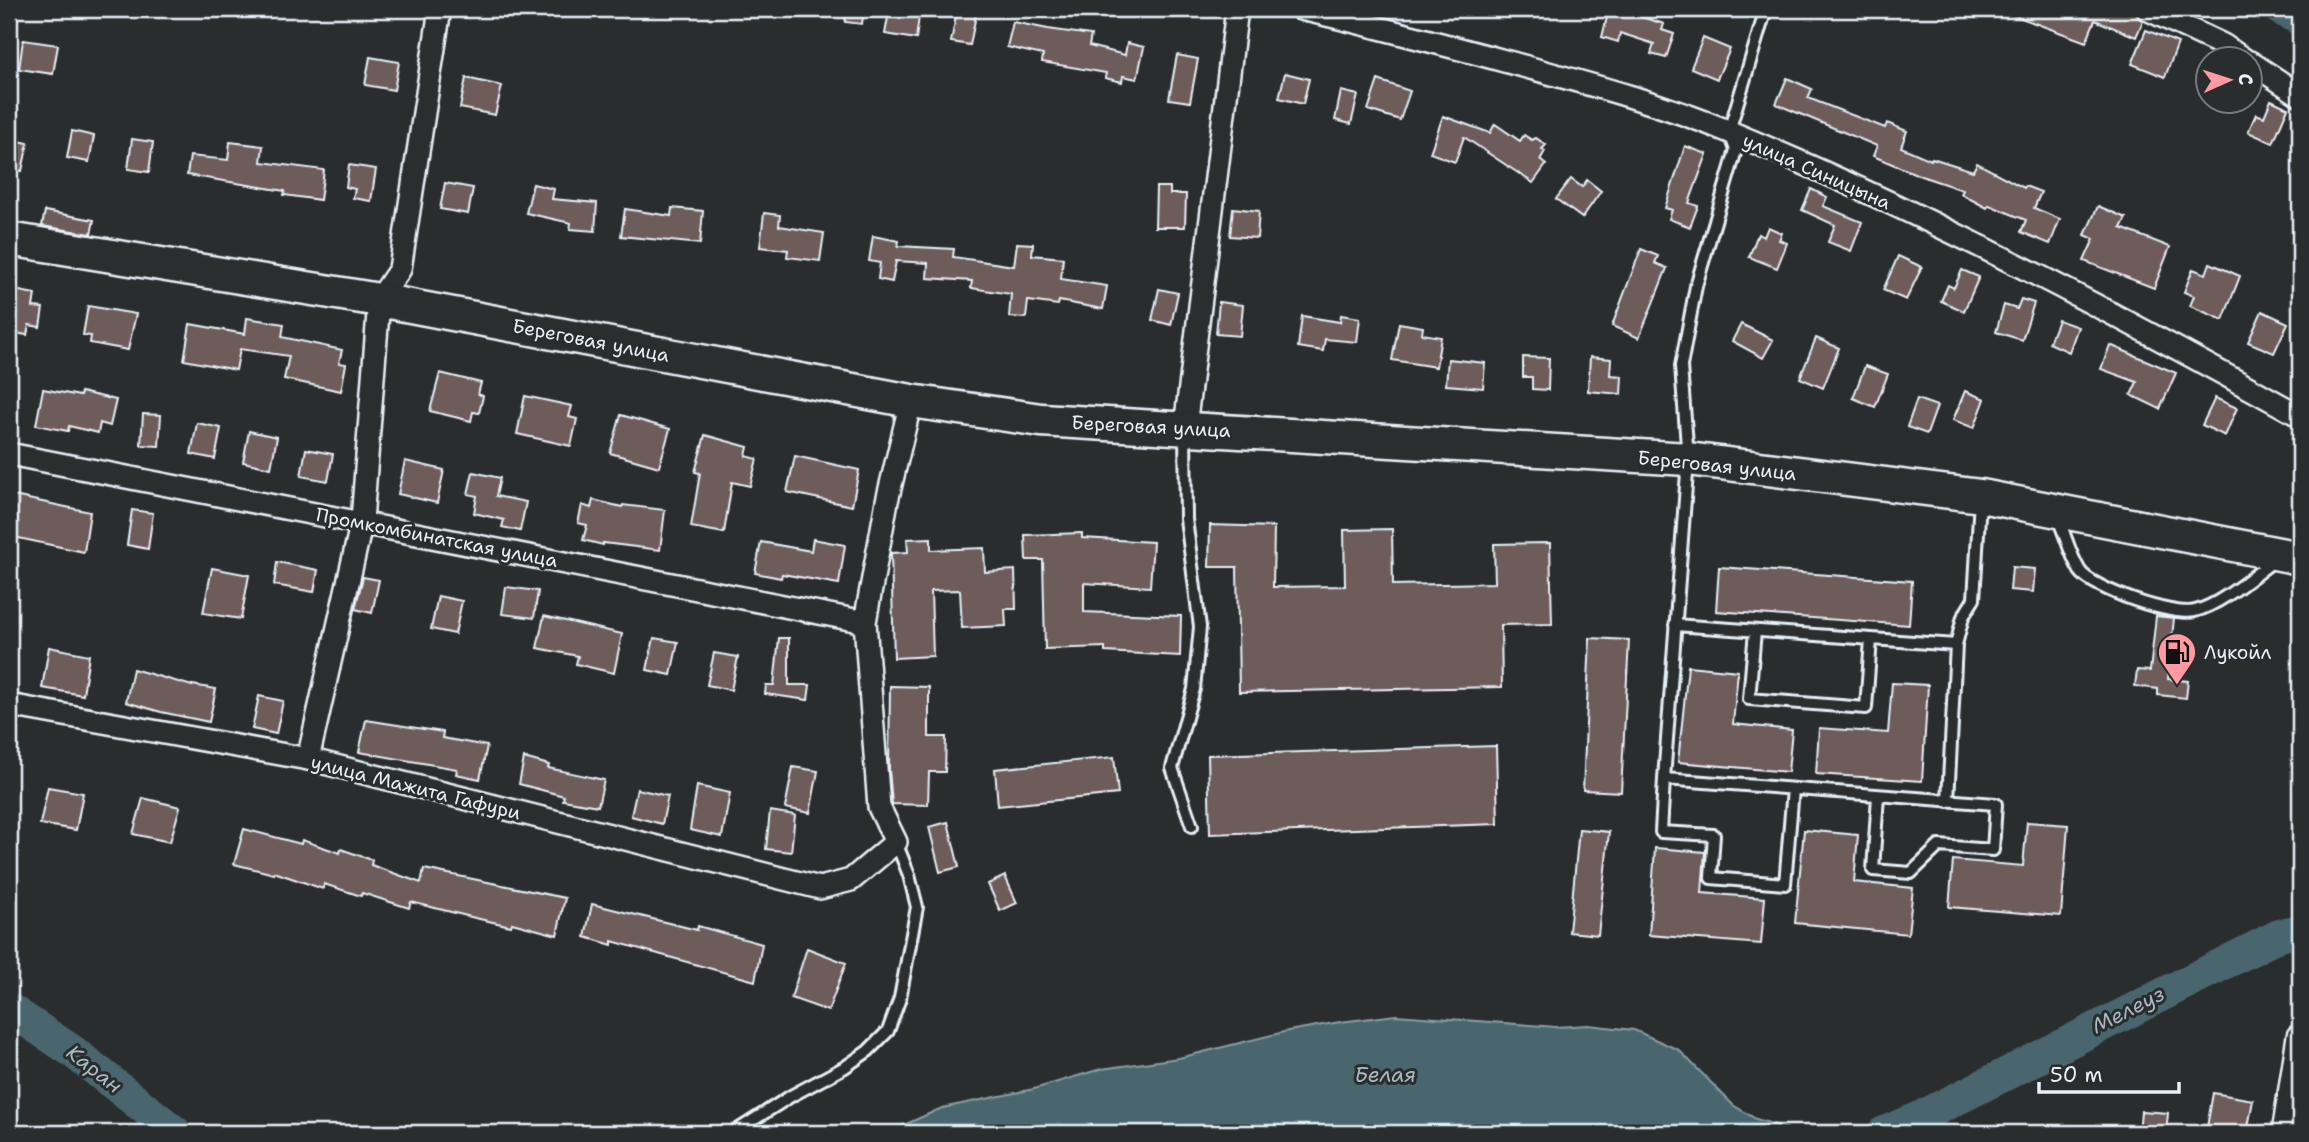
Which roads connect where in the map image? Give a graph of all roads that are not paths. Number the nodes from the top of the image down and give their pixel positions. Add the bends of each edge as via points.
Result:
1 (440, 9) edge
2 (1237, 9) edge
3 (1301, 9) edge
4 (1766, 9) edge
5 (2147, 9) edge
6 (2224, 46) edge
7 (2264, 72) edge
8 (2300, 94) edge
9 (1728, 131) junction
10 (9, 239) edge
11 (379, 300) junction
12 (911, 401) junction
13 (2300, 416) edge
14 (1185, 427) junction
15 (9, 454) edge
16 (1688, 459) junction
17 (1980, 496) junction
18 (2055, 510) junction
19 (362, 522) junction
20 (2291, 557) edge
21 (865, 622) junction
22 (1675, 625) junction
23 (1755, 631) junction
24 (1871, 639) junction
25 (1956, 645) junction
26 (9, 705) edge
27 (308, 759) junction
28 (1664, 779) junction
29 (1793, 789) junction
30 (1878, 796) junction
31 (1948, 801) junction
32 (1192, 826) dead end
33 (896, 842) junction
34 (2298, 1036) dead end
35 (733, 1133) edge
36 (2283, 1133) edge

1 - 11 street via 400,269
2 - 14 street
3 - 9 street, улица Синицына via 1611,90
4 - 9 lane
5 - 6 street
7 - 8 street
9 - 13 street, улица Синицына via 1951,231 2140,327
9 - 16 lane via 1736,150 1696,286 1681,366
10 - 11 main road, Береговая улица
11 - 12 main road, Береговая улица
11 - 19 street
12 - 14 main road, Береговая улица via 1041,420
12 - 21 street
14 - 16 main road, Береговая улица
14 - 32 lane via 1186,519 1200,627 1194,689 1172,768
15 - 19 street, Промкомбинатская улица
16 - 17 main road, Береговая улица
16 - 22 lane
17 - 18 main road, Береговая улица
17 - 25 lane via 1974,599 1963,617
18 - 20 main road, Береговая улица
18 - 20 lane via 2081,573 2111,593 2180,612 2195,611 2218,600
19 - 21 street, Промкомбинатская улица
19 - 27 street
21 - 33 street via 879,807
22 - 23 lane
22 - 28 lane
23 - 24 lane
23 - 24 lane via 1749,699 1866,708
24 - 25 lane
25 - 31 lane
26 - 27 street, улица Мажита Гафури
27 - 33 street, улица Мажита Гафури via 820,888 851,880
28 - 29 lane
28 - 29 lane via 1661,832 1714,835 1711,878 1785,884
29 - 30 lane
30 - 31 lane
30 - 31 lane via 1873,870 1911,873 1939,846 1993,849 1996,804
33 - 35 lane via 917,907 900,999 888,1031 845,1067
34 - 36 street

